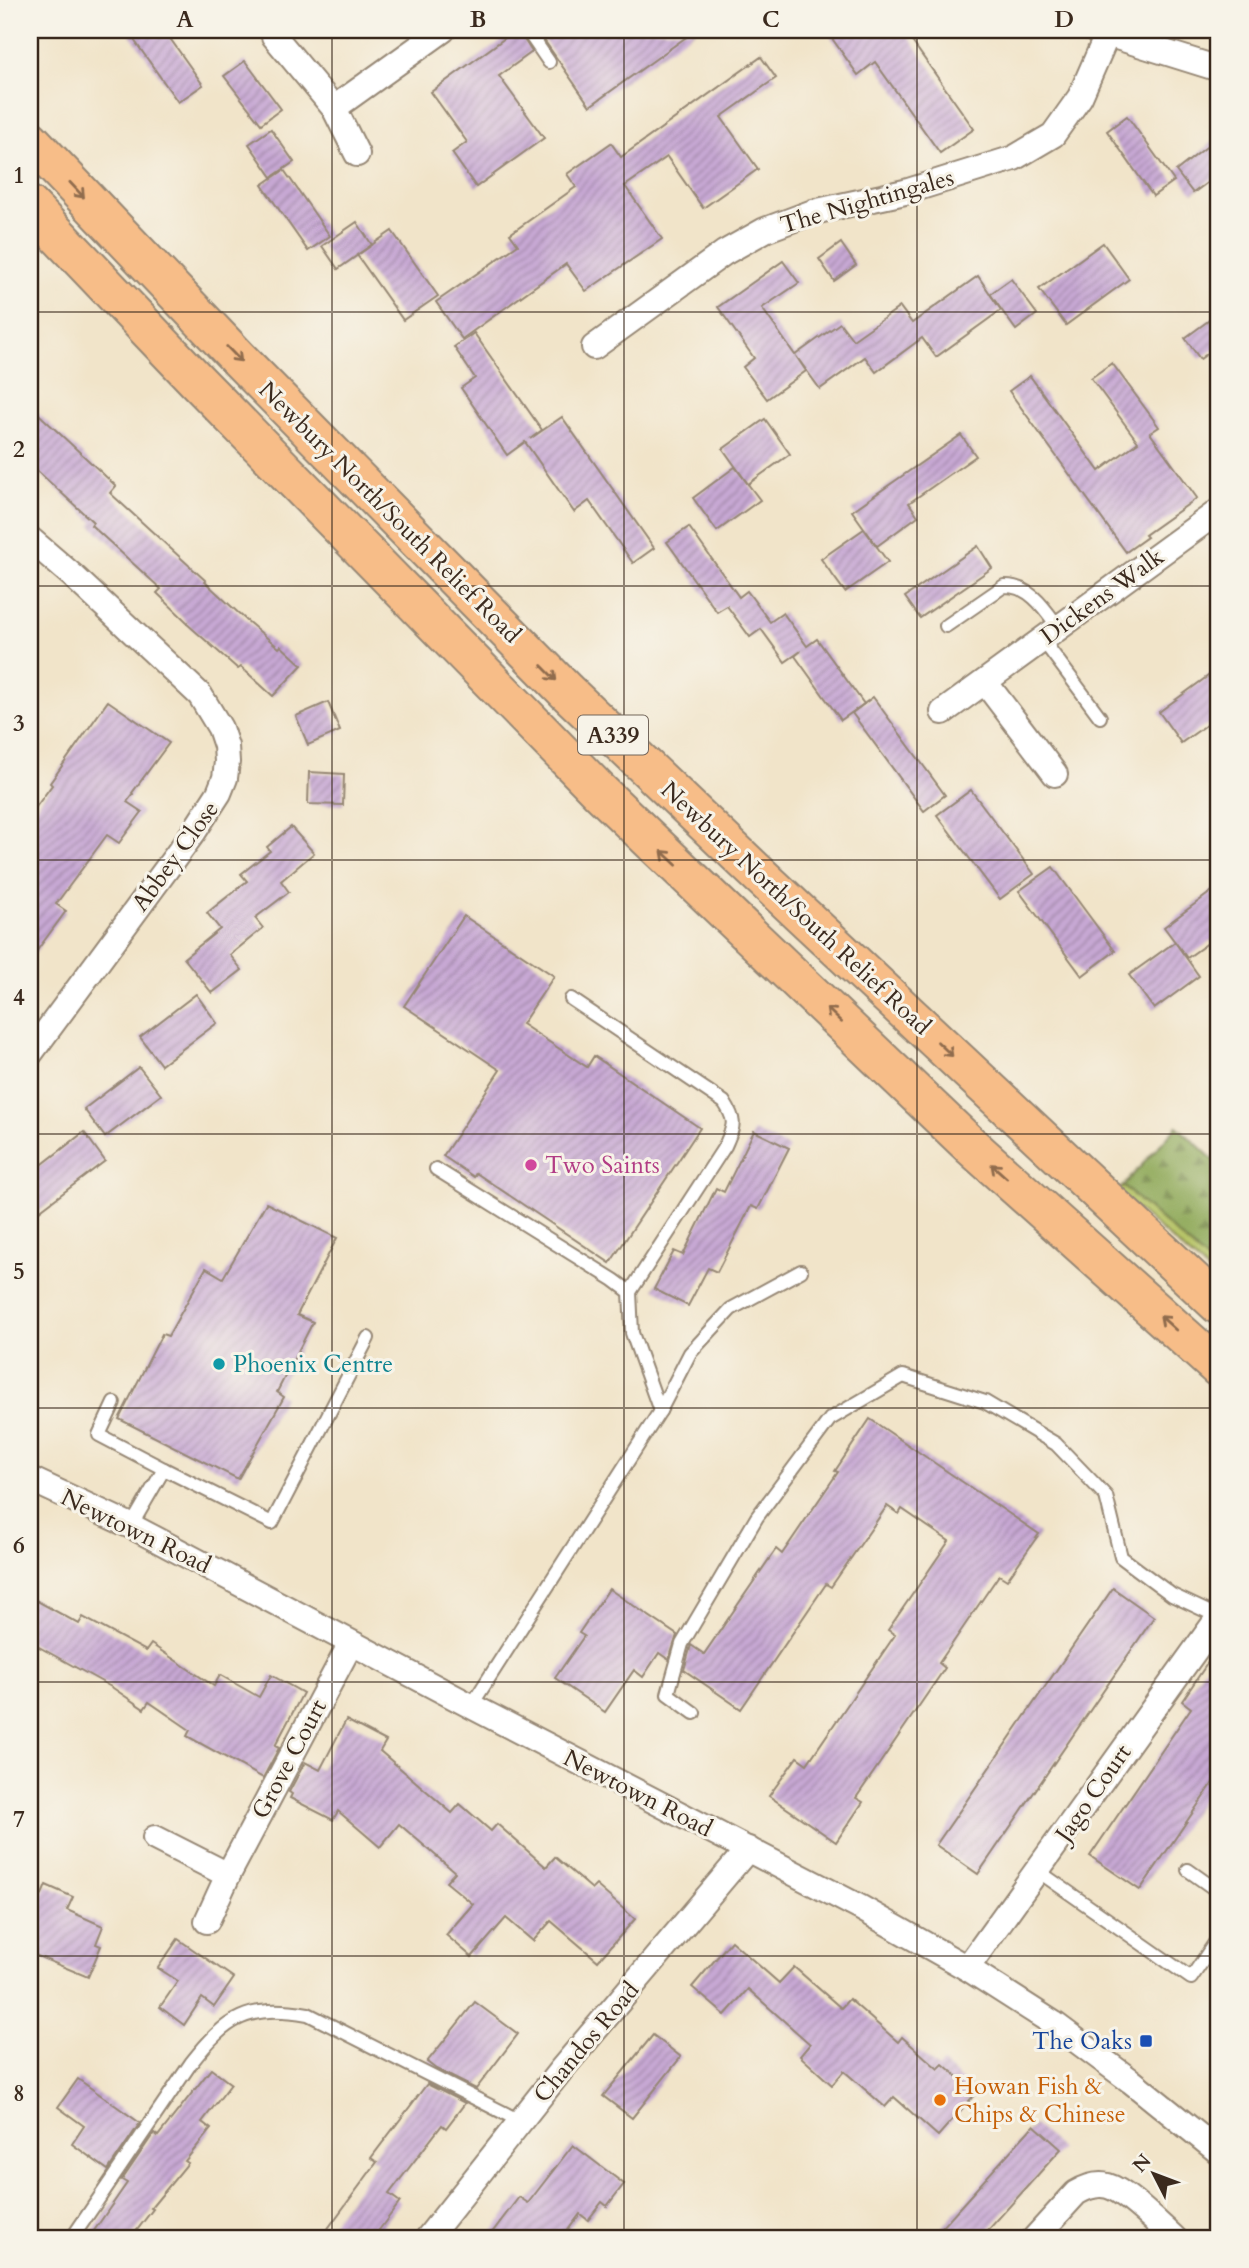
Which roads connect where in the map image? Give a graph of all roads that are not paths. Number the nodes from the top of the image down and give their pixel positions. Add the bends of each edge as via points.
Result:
1 (443, 30) edge
2 (527, 30) edge
3 (1100, 32) edge
4 (274, 36) dead end
5 (549, 62) dead end
6 (1219, 69) edge
7 (334, 108) junction
8 (30, 140) edge
9 (357, 154) dead end
10 (30, 206) edge
11 (594, 347) dead end
12 (1219, 511) edge
13 (30, 538) edge
14 (946, 626) dead end
15 (1050, 633) junction
16 (985, 682) junction
17 (943, 712) dead end
18 (1100, 718) dead end
19 (1055, 774) dead end
20 (571, 999) dead end
21 (30, 1054) edge
22 (436, 1169) dead end
23 (801, 1272) dead end
24 (630, 1292) junction
25 (1219, 1305) edge
26 (368, 1338) dead end
27 (1219, 1368) edge
28 (114, 1403) dead end
29 (660, 1411) junction
30 (164, 1469) junction
31 (30, 1479) edge
32 (131, 1526) junction
33 (1219, 1617) edge
34 (351, 1643) junction
35 (471, 1706) junction
36 (694, 1713) dead end
37 (155, 1838) dead end
38 (748, 1849) junction
39 (1188, 1870) dead end
40 (1038, 1871) junction
41 (228, 1875) junction
42 (1219, 1892) edge
43 (207, 1921) dead end
44 (1219, 1937) edge
45 (967, 1968) junction
46 (520, 2121) junction
47 (1219, 2152) edge
48 (72, 2238) edge
49 (428, 2238) edge
50 (1035, 2238) edge
51 (1174, 2238) edge

1 - 7 street
2 - 5 lane
3 - 6 street, The Nightingales
3 - 11 street, The Nightingales via 1080,97 1054,135 1014,158 905,192 813,212 765,230 724,253
4 - 7 street
7 - 9 street
8 -> 25 highway, Newbury North/South Relief Road / A339 via 566,691
27 -> 10 highway, Newbury North/South Relief Road / A339 via 971,1146 601,793
12 - 15 street, Dickens Walk
13 - 21 street, Abbey Close via 200,695 220,728 227,762 219,793 193,833
14 - 15 lane via 1004,586 1014,586 1041,604
15 - 16 street, Dickens Walk
15 - 18 lane
16 - 17 street, Dickens Walk
16 - 19 street
20 - 24 lane via 724,1102 732,1114 734,1124 725,1146
22 - 24 lane
23 - 29 lane via 731,1309 690,1353
24 - 29 lane via 632,1333
26 - 30 lane via 272,1523
28 - 30 lane via 99,1435
29 - 35 lane
30 - 32 lane
31 - 32 street, Newtown Road
32 - 34 street, Newtown Road
33 - 36 lane via 1172,1595 1121,1557 1106,1496 1056,1444 985,1402 903,1376 830,1419 757,1517 682,1644 668,1694
33 - 40 street, Jago Court
34 - 35 street, Newtown Road
34 - 41 street, Grove Court
35 - 38 street, Newtown Road
37 - 41 street
38 - 45 street, Newtown Road
38 - 46 street, Chandos Road
39 - 42 lane
40 - 44 lane via 1191,1978
40 - 45 street, Jago Court
41 - 43 street, Grove Court
45 - 47 street, Newtown Road via 1053,2023
46 - 48 lane via 307,2014 241,2015 213,2035 191,2063
46 - 49 street, Chandos Road
50 - 51 street via 1076,2193 1098,2185 1117,2189

